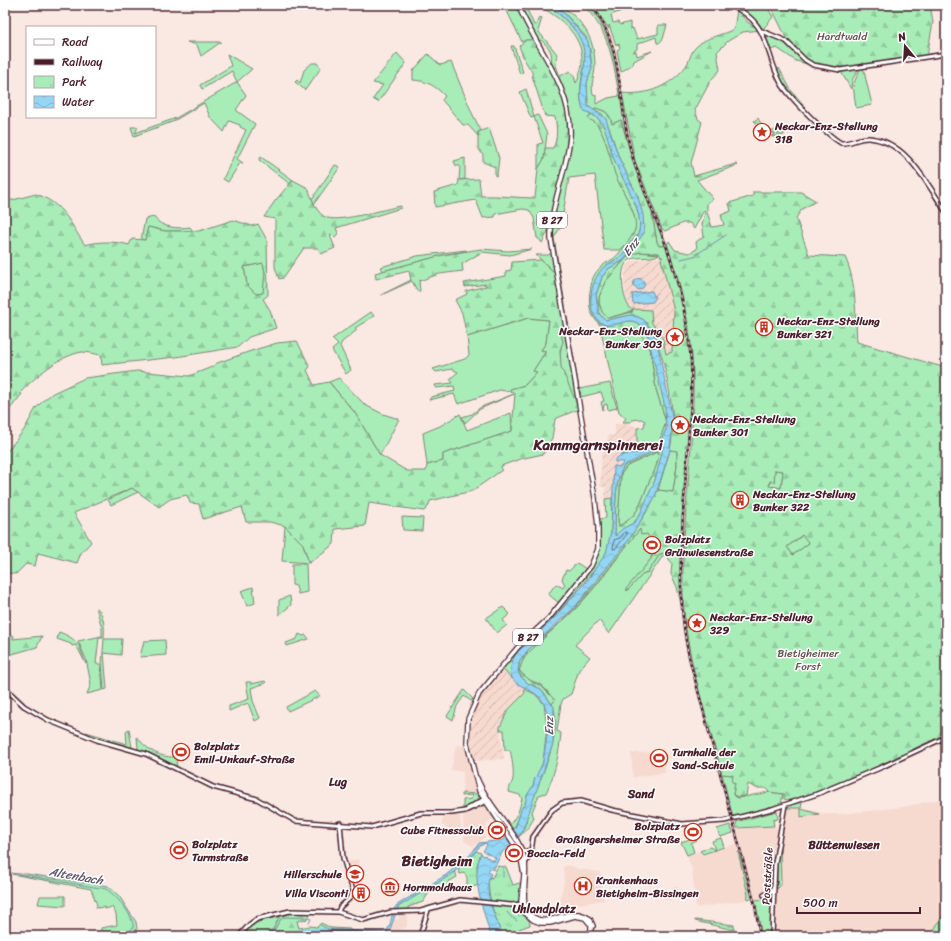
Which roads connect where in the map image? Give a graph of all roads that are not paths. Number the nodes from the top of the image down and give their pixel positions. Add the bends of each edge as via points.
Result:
1 (518, 5) edge
2 (729, 5) edge
3 (762, 31) junction
4 (946, 54) edge
5 (946, 212) edge
6 (5, 688) edge
7 (946, 737) edge
8 (486, 800) junction
9 (480, 804) junction
10 (784, 805) junction
11 (490, 807) junction
12 (772, 809) junction
13 (782, 813) junction
14 (497, 814) junction
15 (783, 817) junction
16 (332, 823) junction
17 (340, 824) junction
18 (340, 829) junction
19 (525, 853) junction
20 (774, 878) junction
21 (764, 895) dead end
22 (521, 899) junction
23 (523, 904) junction
24 (515, 906) junction
25 (433, 908) junction
26 (523, 909) junction
27 (428, 910) junction
28 (339, 912) junction
29 (418, 912) junction
30 (426, 918) junction
31 (5, 934) edge
32 (8, 936) edge
33 (239, 936) edge
34 (420, 936) edge
35 (588, 936) edge
36 (772, 936) edge

1 - 8 main road, B 27 via 561,89 568,113 569,140 554,207 552,247 596,504 599,537 598,551 591,566 549,618 518,647 477,698 469,715 468,748 477,785
2 - 3 main road via 741,10
3 - 4 main road via 784,40 809,63 840,70
3 - 5 main road via 783,85 817,121 842,143 867,138 879,140 896,149 912,161
6 - 16 main road via 28,709 48,720 97,740 146,754 200,782 252,797 295,821
7 - 10 main road via 821,793
8 - 9 main road
8 - 11 main road, B 27
8 - 14 main road, B 27
9 - 11 main road
9 - 17 main road via 465,810 421,813 375,826
10 - 12 main road
10 - 13 main road, Poststräßle
10 - 15 main road, Poststräßle
11 - 14 main road, B 27
12 - 13 main road via 779,809
12 - 19 main road via 724,821 682,824 581,801 565,802 554,808 544,820
13 - 15 main road, Poststräßle
14 - 19 main road, B 27
15 - 20 main road, Poststräßle
16 - 17 main road
16 - 18 main road
17 - 18 main road
18 - 28 main road via 343,858 353,890
19 - 22 main road, B 27
19 - 23 main road, B 27 via 527,875
20 - 21 main road via 772,890
20 - 36 main road, Poststräßle
22 - 23 main road, B 27
22 - 24 main road
23 - 24 main road
23 - 26 main road, B 27
23 - 35 main road, B 27 via 530,915 540,920 572,913 586,916 592,921 593,926
24 - 25 main road via 465,900
24 - 26 main road
25 - 27 main road
25 - 30 main road
26 - 35 main road, B 27 via 530,918 541,923 550,923 571,916 582,917 591,926
27 - 29 main road
27 - 30 main road
28 - 29 main road via 362,920 390,912
28 - 33 main road via 295,911 267,916 252,922
29 - 30 main road
30 - 34 main road
31 - 32 main road

